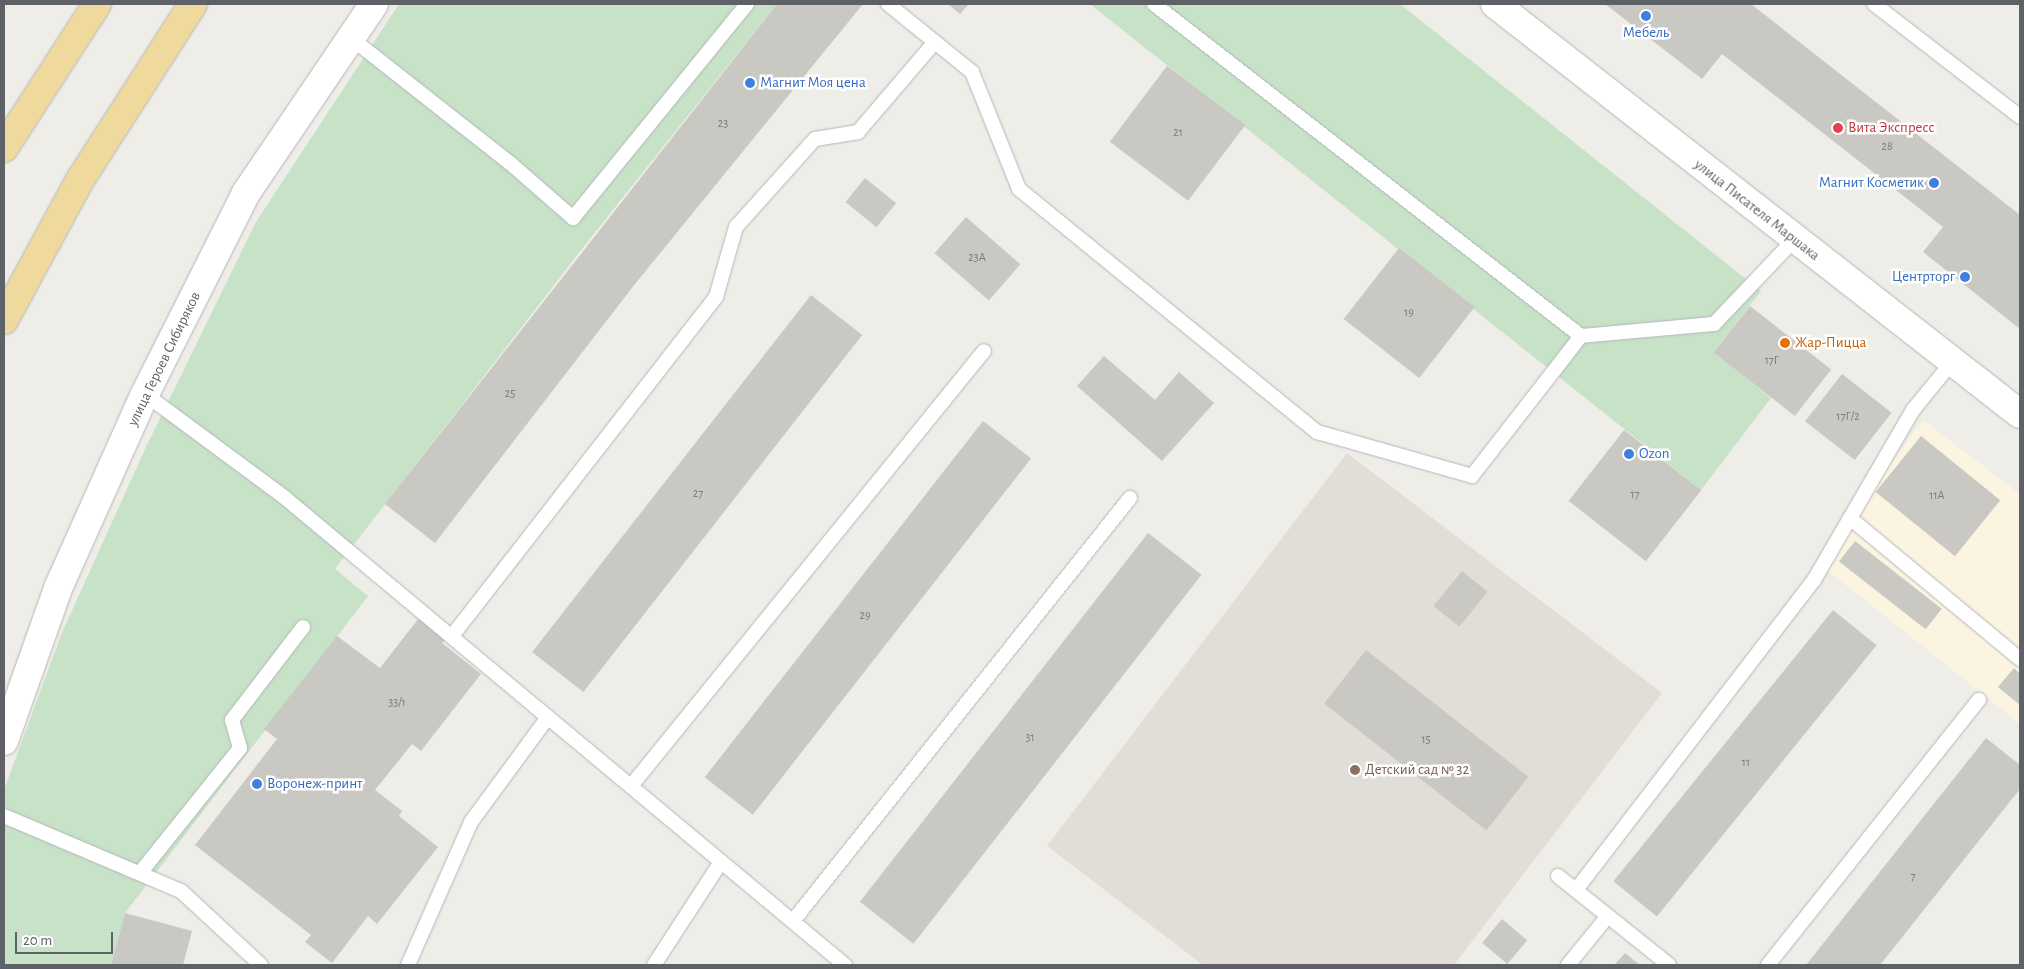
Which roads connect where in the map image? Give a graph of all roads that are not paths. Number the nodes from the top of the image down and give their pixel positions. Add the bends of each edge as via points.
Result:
1 (97, 4) edge
2 (193, 4) edge
3 (374, 4) edge
4 (747, 4) edge
5 (888, 4) edge
6 (1154, 4) edge
7 (1874, 4) edge
8 (1506, 7) edge
9 (352, 38) junction
10 (935, 42) junction
11 (2020, 117) edge
12 (4, 148) edge
13 (1794, 240) junction
14 (4, 320) edge
15 (1581, 336) junction
16 (984, 350) dead end
17 (1953, 361) junction
18 (145, 394) junction
19 (2020, 414) edge
20 (1130, 498) dead end
21 (1850, 518) junction
22 (303, 627) dead end
23 (452, 636) junction
24 (2020, 659) edge
25 (1979, 700) dead end
26 (548, 717) junction
27 (4, 741) edge
28 (631, 786) junction
29 (4, 816) edge
30 (721, 862) junction
31 (140, 873) junction
32 (1558, 876) dead end
33 (1576, 890) junction
34 (1608, 916) junction
35 (793, 921) junction
36 (261, 965) edge
37 (408, 965) edge
38 (654, 965) edge
39 (845, 965) edge
40 (1568, 965) edge
41 (1669, 965) edge
42 (1768, 965) edge

1 - 12 highway
2 - 14 highway via 80,180
3 - 9 street, улица Героев Сибиряков
4 - 9 lane via 573,218 510,163
5 - 10 lane
6 - 15 lane
7 - 11 lane
8 - 13 street, улица Писателя Маршака
9 - 18 street, улица Героев Сибиряков via 246,193
10 - 15 lane via 972,72 1019,189 1317,432 1472,476
10 - 23 lane via 858,132 815,139 736,227 716,297
13 - 15 lane via 1714,324
13 - 17 street, улица Писателя Маршака
16 - 28 lane
17 - 19 street, улица Писателя Маршака
17 - 21 lane via 1913,410
18 - 23 lane via 284,497
18 - 27 street, улица Героев Сибиряков via 59,586
20 - 35 lane
21 - 24 lane
21 - 33 lane via 1814,580
22 - 31 lane via 232,720 240,748
23 - 26 lane
25 - 42 lane
26 - 28 lane
26 - 37 lane via 471,822
28 - 30 lane
29 - 31 lane
30 - 35 lane
30 - 38 lane
31 - 36 lane via 181,891
32 - 33 lane
33 - 34 lane
34 - 40 lane
34 - 41 lane
35 - 39 lane

